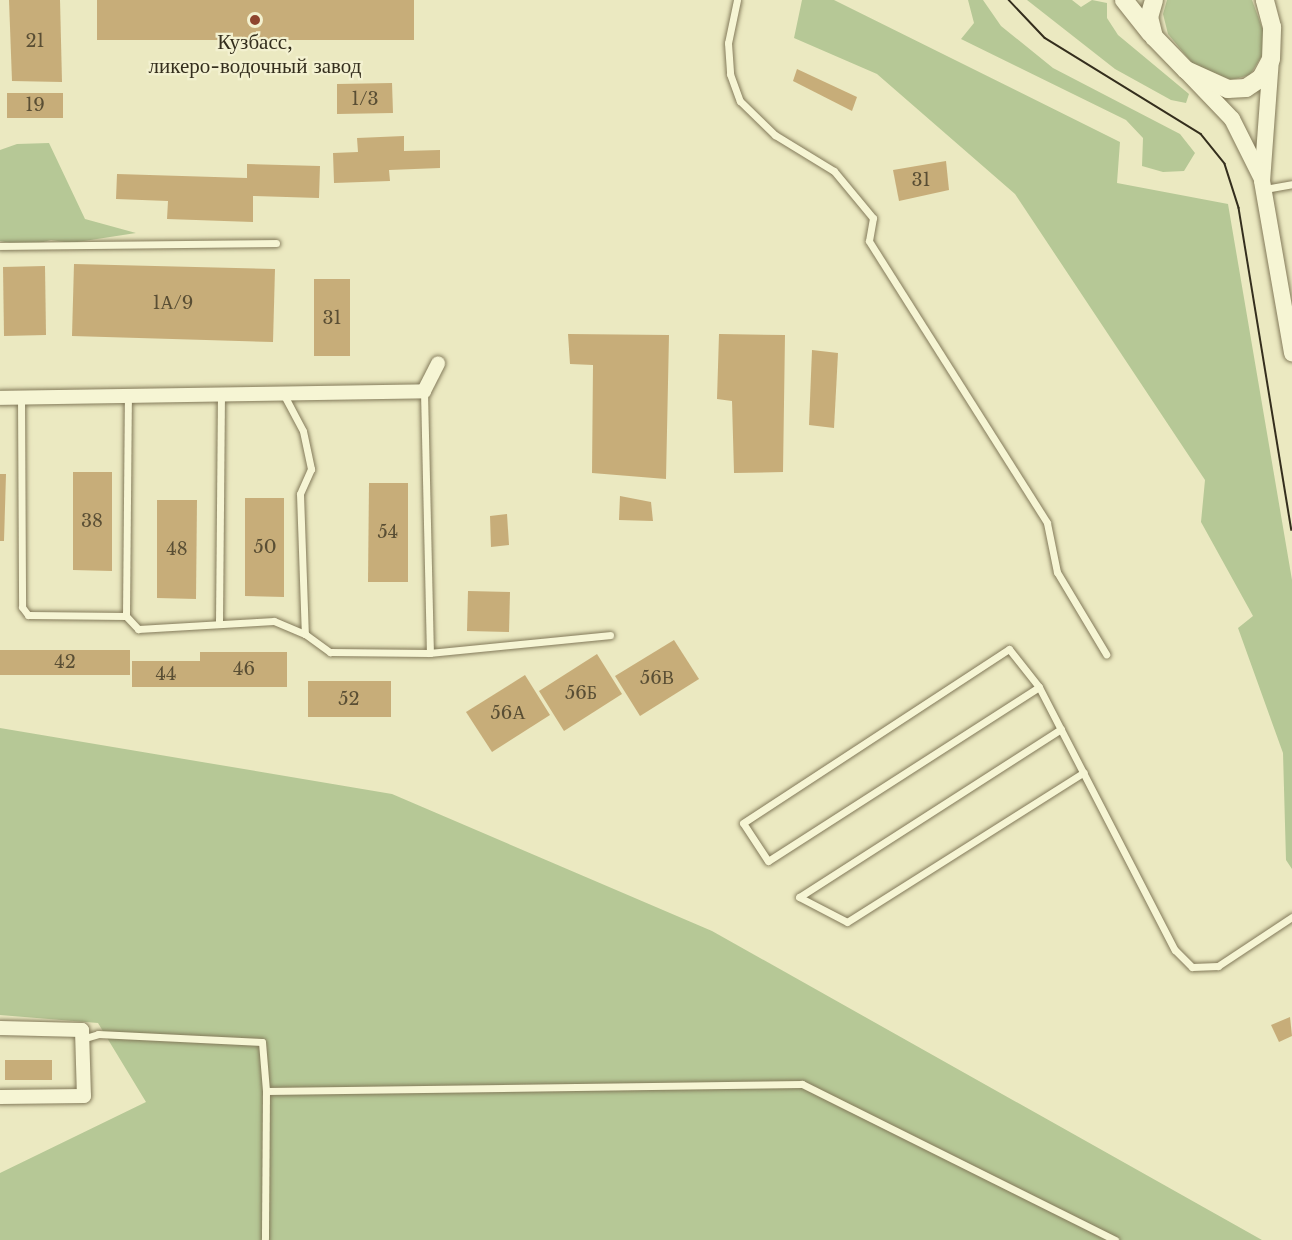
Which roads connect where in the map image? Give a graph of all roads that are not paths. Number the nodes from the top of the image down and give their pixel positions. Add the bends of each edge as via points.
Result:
1 (737, 0) edge
2 (1124, 0) edge
3 (1154, 0) edge
4 (1265, 0) edge
5 (1154, 37) junction
6 (1271, 59) junction
7 (1186, 70) junction
8 (1292, 184) edge
9 (1263, 185) junction
10 (276, 243) dead end
11 (0, 246) edge
12 (1292, 353) edge
13 (438, 363) dead end
14 (424, 392) junction
15 (221, 396) junction
16 (21, 397) junction
17 (128, 397) junction
18 (285, 397) junction
19 (0, 398) edge
20 (126, 616) junction
21 (219, 622) junction
22 (305, 634) junction
23 (610, 635) dead end
24 (430, 652) junction
25 (1106, 654) dead end
26 (1039, 687) junction
27 (1061, 729) junction
28 (1084, 772) junction
29 (1292, 917) edge
30 (0, 1028) edge
31 (82, 1040) junction
32 (266, 1091) junction
33 (0, 1097) edge
34 (265, 1240) edge
35 (1115, 1240) edge

1 - 25 lane via 728,43 730,74 740,101 775,135 834,171 873,218 869,240 1047,523 1057,572
2 - 5 main road
3 - 5 main road via 1149,17
4 - 6 main road via 1272,27
5 - 7 main road
6 - 7 main road via 1261,78 1246,88 1217,87
6 - 9 street
7 - 9 street via 1232,119
8 - 9 lane
9 - 12 street
10 - 11 lane
13 - 14 street
14 - 18 street
14 - 24 lane
15 - 17 street
15 - 18 street
15 - 21 lane
16 - 17 street
16 - 19 street
16 - 20 lane via 22,608 39,619
17 - 20 lane
18 - 22 lane via 303,431 311,469 300,494
20 - 21 lane via 138,629
21 - 22 lane via 273,621
22 - 24 lane via 330,652
23 - 24 lane
26 - 26 lane via 1009,649 744,823 768,861
26 - 27 lane
27 - 28 lane
27 - 28 lane via 799,897 847,922
28 - 29 lane via 1175,950 1192,967 1218,966
30 - 31 street via 82,1030
31 - 32 lane via 98,1034 262,1042
31 - 33 street via 84,1096
32 - 34 lane
32 - 35 lane via 802,1084

